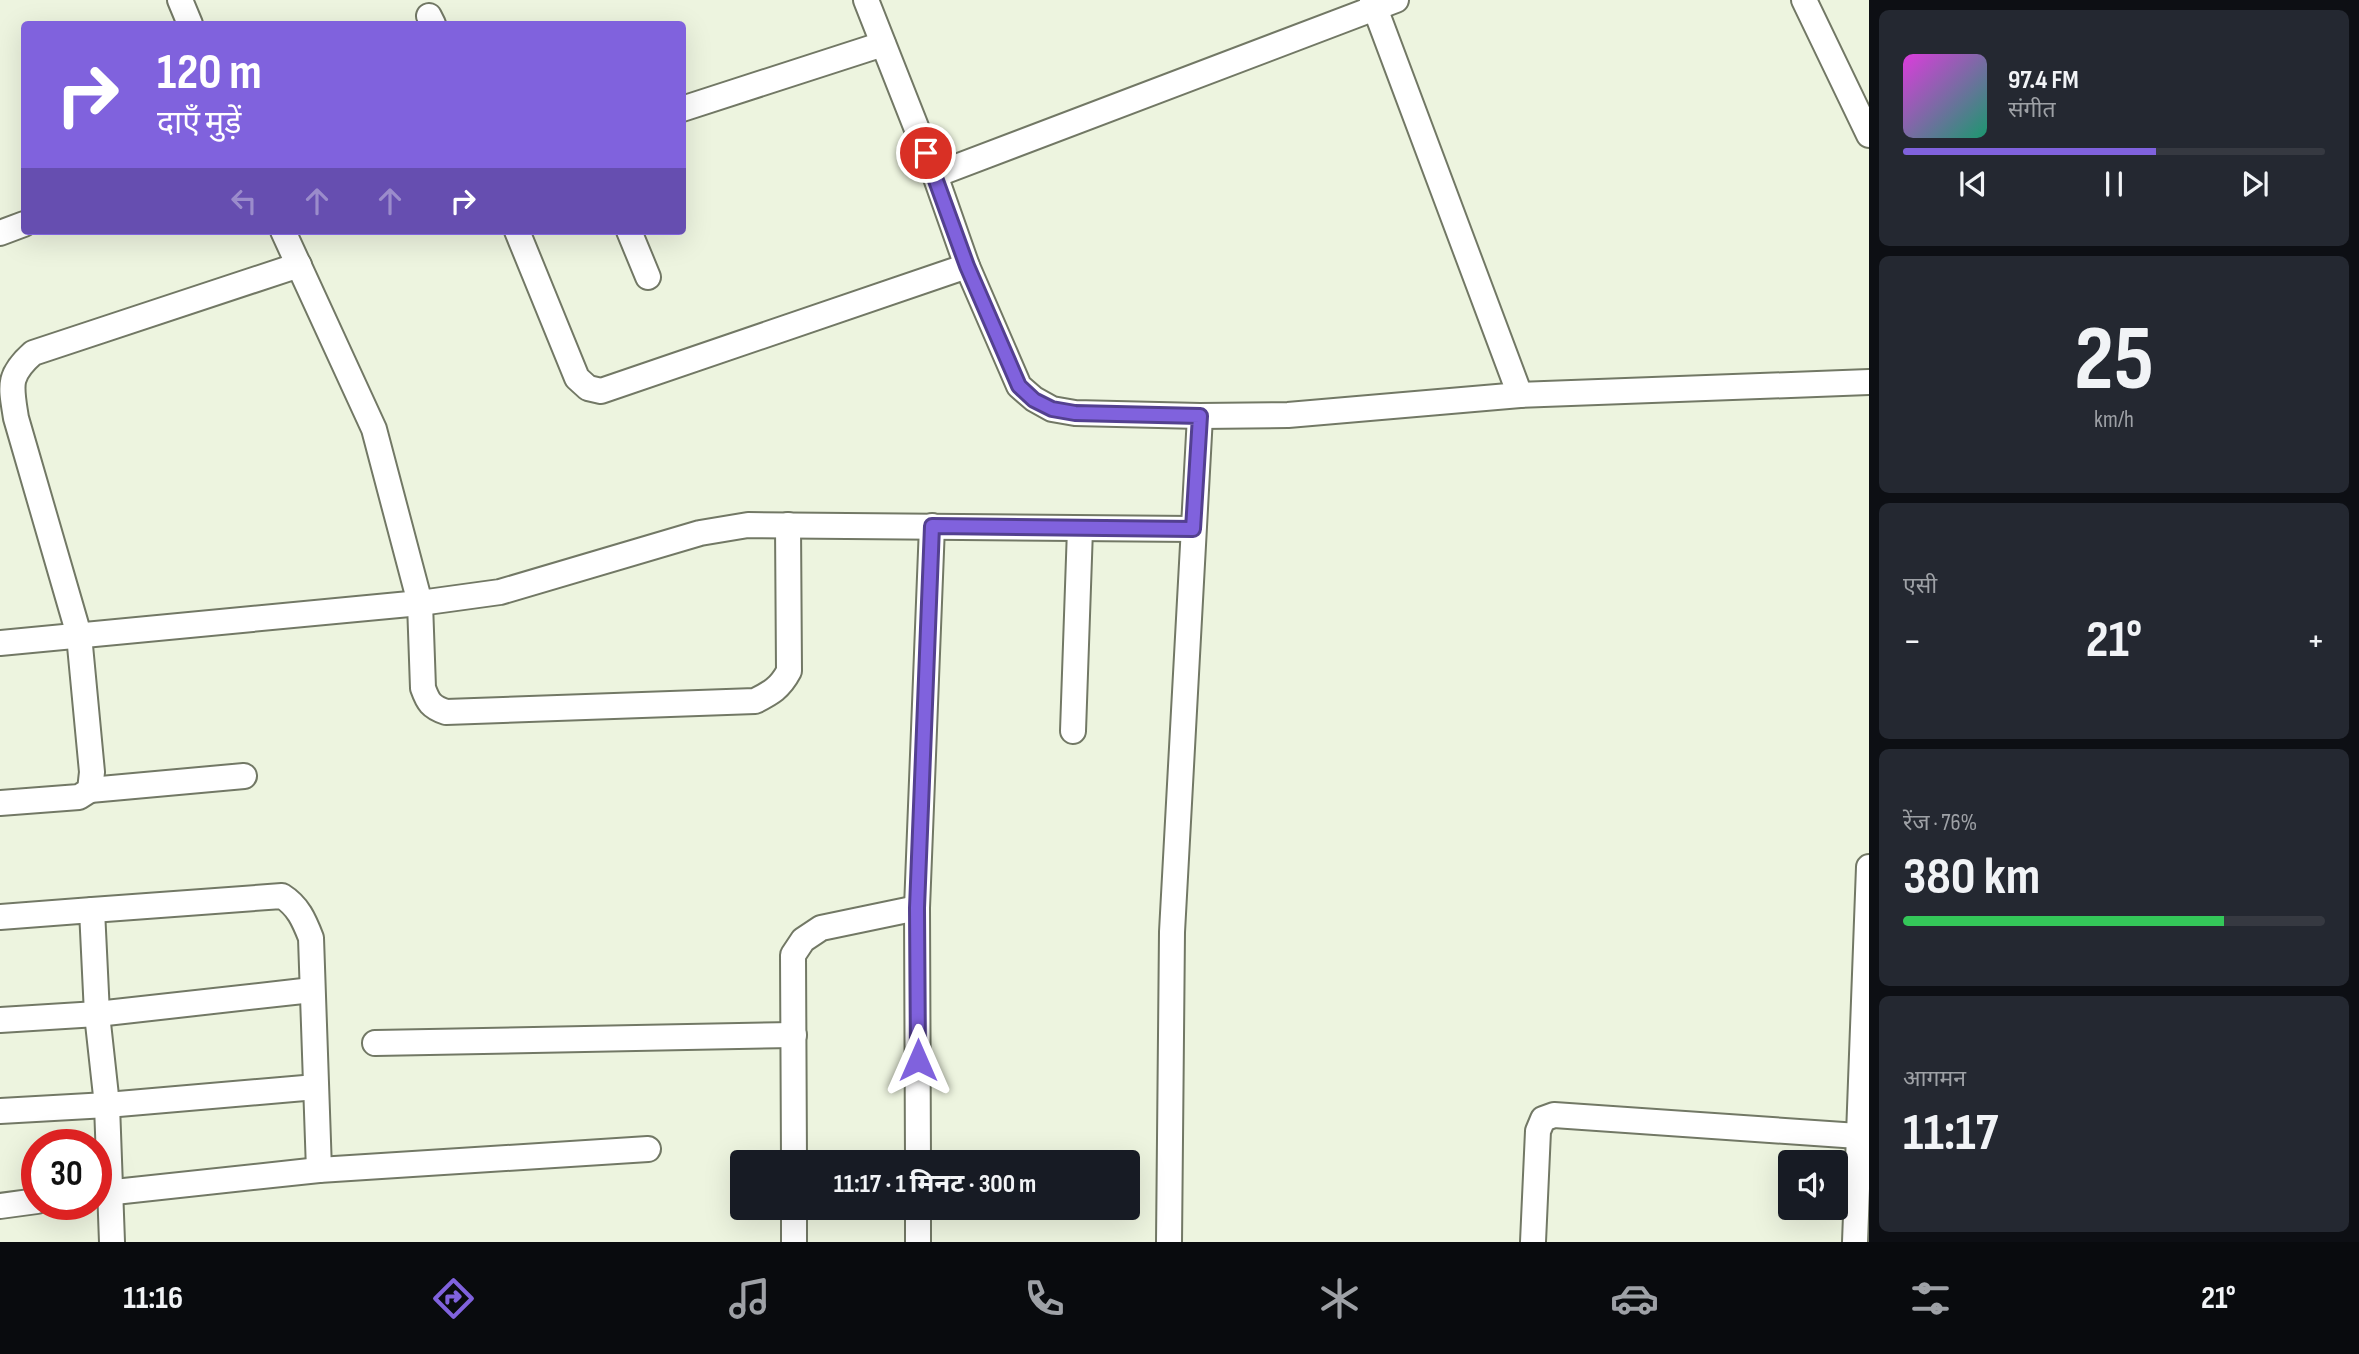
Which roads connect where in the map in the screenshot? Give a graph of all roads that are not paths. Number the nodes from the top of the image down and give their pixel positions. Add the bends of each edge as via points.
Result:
1 (180, 0) edge
2 (866, 0) edge
3 (1804, 0) edge
4 (1381, 2) edge
5 (189, 21) edge
6 (883, 44) junction
7 (686, 108) edge
8 (1869, 135) edge
9 (935, 175) junction
10 (21, 225) edge
11 (0, 233) edge
12 (285, 235) edge
13 (519, 235) edge
14 (631, 235) edge
15 (299, 265) junction
16 (967, 266) junction
17 (648, 277) dead end
18 (1869, 382) edge
19 (1520, 394) junction
20 (1200, 416) junction
21 (788, 525) junction
22 (932, 526) junction
23 (1080, 529) junction
24 (1193, 529) junction
25 (420, 603) junction
26 (79, 635) junction
27 (0, 643) edge
28 (1073, 731) dead end
29 (244, 776) dead end
30 (90, 790) junction
31 (0, 803) edge
32 (1869, 870) edge
33 (917, 908) junction
34 (92, 910) junction
35 (0, 917) edge
36 (312, 990) junction
37 (97, 1014) junction
38 (0, 1020) edge
39 (794, 1035) junction
40 (375, 1043) dead end
41 (316, 1087) junction
42 (107, 1105) junction
43 (0, 1111) edge
44 (106, 1129) edge
45 (1858, 1136) junction
46 (648, 1149) dead end
47 (794, 1150) edge
48 (918, 1150) edge
49 (319, 1170) junction
50 (112, 1192) edge
51 (21, 1203) edge
52 (0, 1206) edge
53 (108, 1220) edge
54 (794, 1220) edge
55 (918, 1220) edge
56 (112, 1242) edge
57 (794, 1242) edge
58 (918, 1242) edge
59 (1169, 1242) edge
60 (1533, 1242) edge
61 (1855, 1242) edge

1 - 5 street
2 - 6 street
3 - 8 street
4 - 9 street
4 - 19 street
6 - 7 street
6 - 9 street
9 - 16 street
10 - 11 street
12 - 15 street
13 - 16 street via 577,378 588,388 601,391
14 - 17 street
15 - 25 street via 374,429
15 - 26 street via 33,353 18,366 11,382 16,418
16 - 20 street via 1019,386 1034,400 1075,413
18 - 19 street
19 - 20 street via 1289,415
20 - 24 street
21 - 22 street
21 - 25 street via 748,525 700,533 500,592
21 - 25 street via 789,671 781,686 755,701 446,712 427,701 423,688
22 - 23 street
22 - 33 street
23 - 24 street
23 - 28 street
24 - 59 street via 1172,932
25 - 26 street
26 - 27 street
26 - 30 street
29 - 30 street
30 - 31 street via 68,800
32 - 45 street
33 - 39 street via 821,928 803,940 793,954
33 - 48 street
34 - 35 street
34 - 36 street via 282,896 293,902 312,938
34 - 37 street
36 - 37 street
36 - 41 street
37 - 38 street
37 - 42 street
39 - 40 street
39 - 47 street
41 - 42 street
41 - 49 street
42 - 43 street
42 - 44 street
45 - 60 street via 1553,1115 1543,1119 1538,1131
45 - 61 street
46 - 49 street
49 - 50 street
51 - 52 street
53 - 56 street
54 - 57 street
55 - 58 street

